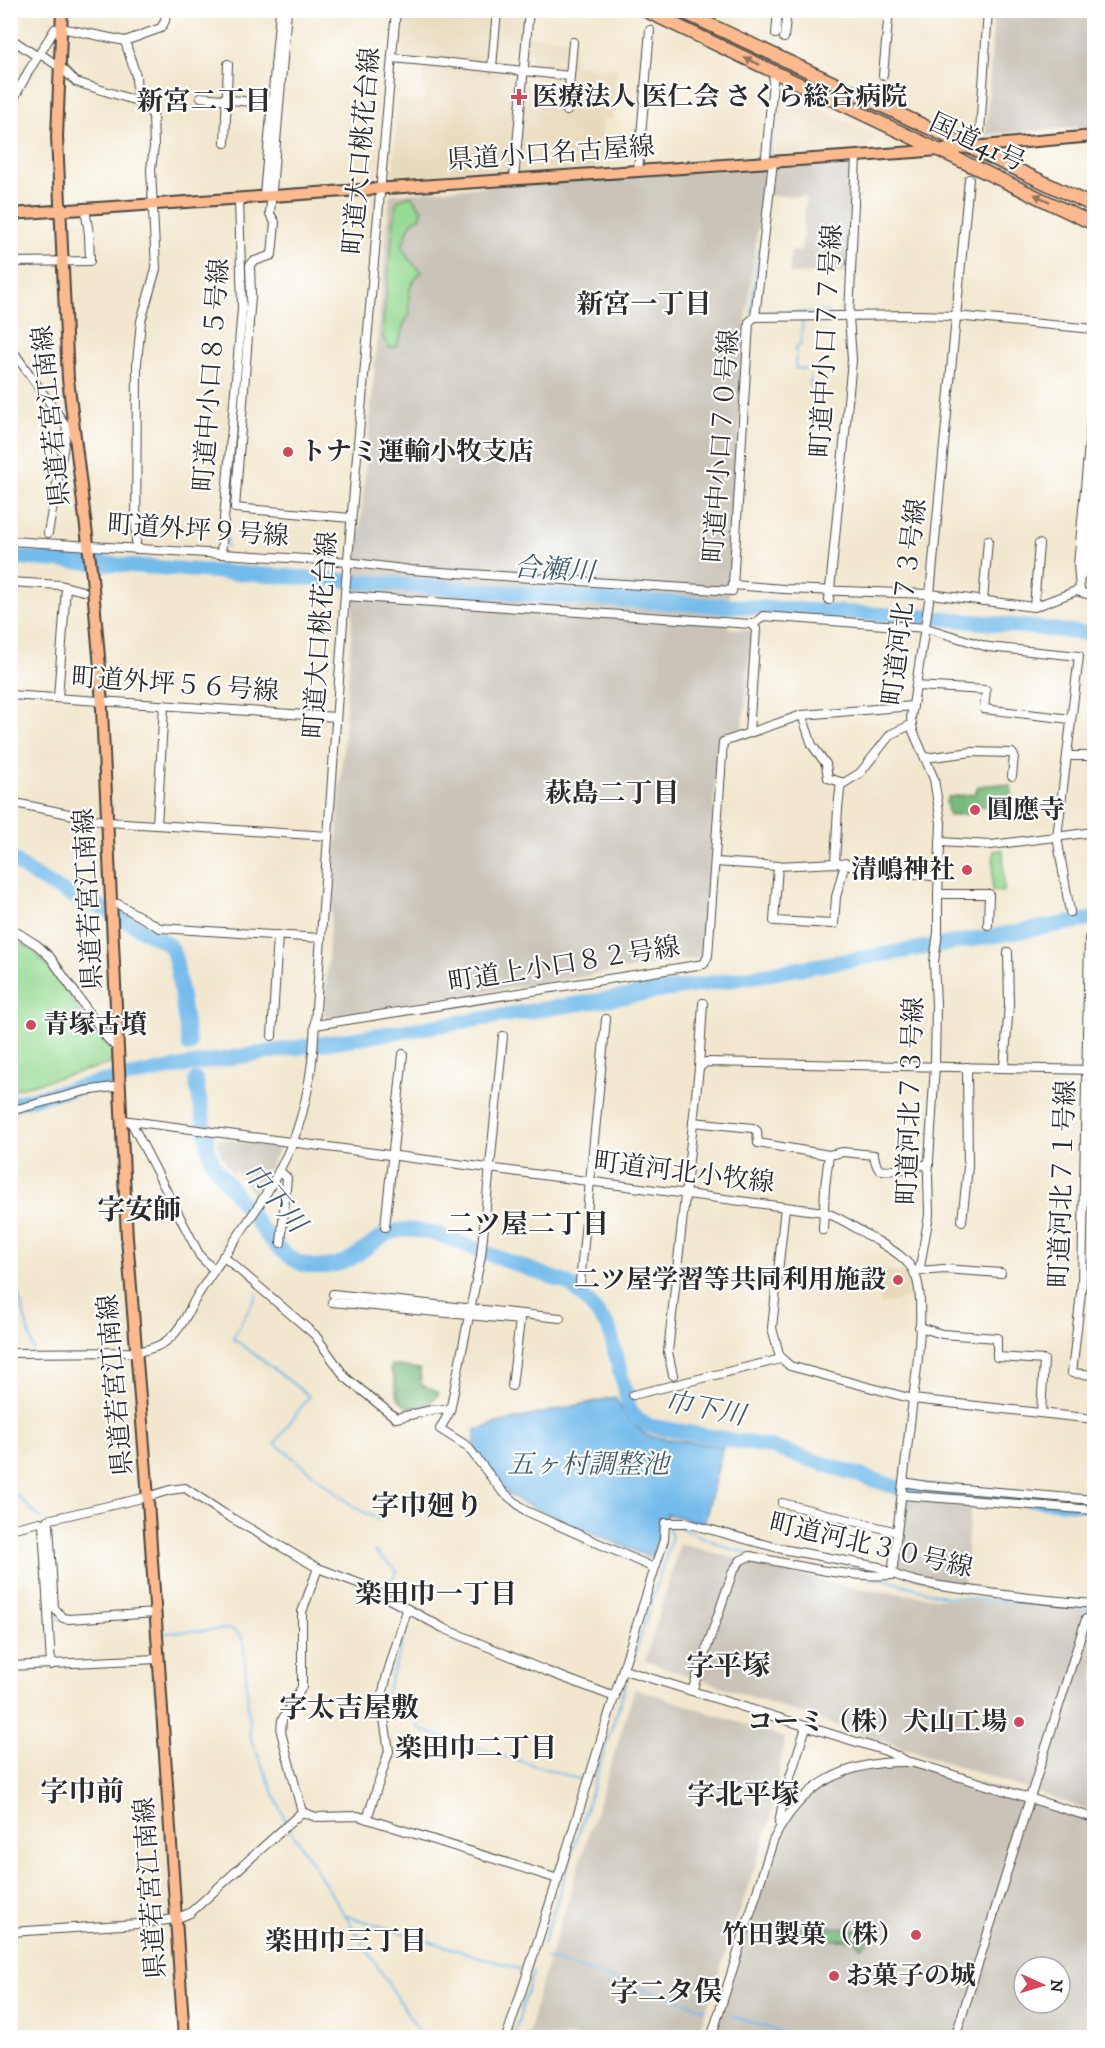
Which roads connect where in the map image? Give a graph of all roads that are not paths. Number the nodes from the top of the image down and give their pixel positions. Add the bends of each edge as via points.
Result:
1 (62, 10) edge
2 (166, 10) edge
3 (280, 10) edge
4 (287, 10) edge
5 (396, 10) edge
6 (497, 10) edge
7 (529, 10) edge
8 (644, 10) edge
9 (679, 10) edge
10 (778, 10) edge
11 (787, 10) edge
12 (889, 10) edge
13 (988, 10) edge
14 (61, 28) junction
15 (650, 30) dead end
16 (10, 38) edge
17 (125, 41) junction
18 (573, 42) dead end
19 (38, 55) junction
20 (392, 58) junction
21 (228, 64) dead end
22 (59, 66) junction
23 (492, 67) junction
24 (524, 71) junction
25 (774, 72) junction
26 (883, 75) dead end
27 (570, 76) junction
28 (201, 97) dead end
29 (226, 100) junction
30 (137, 101) junction
31 (272, 104) junction
32 (10, 106) edge
33 (567, 111) dead end
34 (980, 132) dead end
35 (1095, 136) edge
36 (225, 143) dead end
37 (970, 147) junction
38 (940, 150) junction
39 (856, 156) junction
40 (770, 159) junction
41 (638, 171) junction
42 (514, 179) junction
43 (969, 179) dead end
44 (380, 189) junction
45 (268, 196) junction
46 (239, 198) junction
47 (153, 204) junction
48 (1095, 206) edge
49 (85, 209) junction
50 (60, 210) junction
51 (10, 214) edge
52 (1095, 224) edge
53 (62, 261) junction
54 (10, 262) edge
55 (956, 316) junction
56 (755, 317) junction
57 (849, 317) junction
58 (1095, 329) edge
59 (12, 350) edge
60 (10, 361) edge
61 (1095, 389) edge
62 (70, 429) junction
63 (1095, 462) edge
64 (351, 518) junction
65 (48, 533) dead end
66 (10, 540) edge
67 (988, 540) dead end
68 (1040, 544) dead end
69 (88, 546) junction
70 (136, 549) junction
71 (220, 554) junction
72 (347, 563) junction
73 (10, 582) edge
74 (733, 585) junction
75 (1080, 586) junction
76 (66, 587) junction
77 (829, 590) junction
78 (83, 591) dead end
79 (345, 594) junction
80 (930, 594) junction
81 (1095, 596) edge
82 (829, 600) dead end
83 (982, 601) junction
84 (1034, 607) junction
85 (753, 625) junction
86 (926, 627) junction
87 (916, 686) junction
88 (10, 695) edge
89 (58, 698) junction
90 (102, 701) junction
91 (162, 705) junction
92 (913, 706) junction
93 (802, 715) junction
94 (336, 717) junction
95 (1071, 719) junction
96 (911, 725) junction
97 (749, 733) junction
98 (1067, 756) junction
99 (1095, 756) edge
100 (925, 758) junction
101 (1012, 776) dead end
102 (842, 782) junction
103 (10, 802) edge
104 (108, 822) junction
105 (154, 825) junction
106 (1095, 832) edge
107 (328, 837) junction
108 (1057, 837) junction
109 (940, 842) junction
110 (715, 862) junction
111 (836, 862) junction
112 (845, 863) junction
113 (778, 866) junction
114 (938, 877) junction
115 (938, 894) junction
116 (112, 904) junction
117 (1070, 912) dead end
118 (988, 925) dead end
119 (10, 928) edge
120 (278, 935) junction
121 (321, 938) junction
122 (1089, 938) dead end
123 (1008, 951) dead end
124 (703, 1003) dead end
125 (606, 1019) dead end
126 (315, 1025) junction
127 (272, 1036) dead end
128 (503, 1036) dead end
129 (118, 1049) junction
130 (403, 1054) dead end
131 (935, 1066) junction
132 (967, 1067) junction
133 (699, 1068) junction
134 (1004, 1068) junction
135 (1091, 1070) edge
136 (120, 1086) junction
137 (10, 1112) edge
138 (126, 1121) junction
139 (693, 1122) junction
140 (292, 1144) junction
141 (829, 1155) junction
142 (392, 1157) junction
143 (928, 1164) junction
144 (490, 1169) junction
145 (279, 1170) junction
146 (590, 1182) junction
147 (685, 1194) junction
148 (785, 1207) junction
149 (824, 1212) junction
150 (962, 1221) dead end
151 (385, 1227) dead end
152 (823, 1230) dead end
153 (281, 1243) dead end
154 (223, 1256) junction
155 (214, 1270) junction
156 (917, 1273) junction
157 (1002, 1273) dead end
158 (580, 1283) dead end
159 (332, 1298) dead end
160 (470, 1311) junction
161 (524, 1314) junction
162 (560, 1318) dead end
163 (919, 1327) junction
164 (136, 1352) junction
165 (10, 1353) edge
166 (780, 1355) junction
167 (673, 1375) dead end
168 (1095, 1375) edge
169 (633, 1395) dead end
170 (913, 1399) junction
171 (450, 1411) junction
172 (1041, 1413) junction
173 (1095, 1419) edge
174 (902, 1488) junction
175 (147, 1497) junction
176 (1095, 1500) edge
177 (782, 1503) dead end
178 (1095, 1510) edge
179 (10, 1529) edge
180 (897, 1532) junction
181 (318, 1568) junction
182 (654, 1568) junction
183 (892, 1575) junction
184 (1095, 1604) edge
185 (406, 1610) junction
186 (154, 1613) junction
187 (1086, 1619) dead end
188 (157, 1659) junction
189 (51, 1665) junction
190 (10, 1666) edge
191 (624, 1670) junction
192 (692, 1691) junction
193 (615, 1697) junction
194 (806, 1727) junction
195 (910, 1762) junction
196 (1030, 1798) junction
197 (302, 1812) junction
198 (1095, 1818) edge
199 (367, 1819) junction
200 (778, 1829) junction
201 (558, 1879) junction
202 (175, 1919) junction
203 (10, 1932) edge
204 (184, 2037) edge
205 (506, 2037) edge
206 (711, 2037) edge
207 (955, 2037) edge

1 - 14 main road, 県道若宮江南線
2 - 17 street via 161,28
3 - 31 street
4 - 45 street
5 - 20 street, 町道大口桃花台線
6 - 23 street
7 - 24 street
25 -> 8 highway, 国道41号
9 - 37 highway, 国道41号
10 - 11 street via 780,36
12 - 26 street
13 - 34 street
14 - 17 street
14 - 19 street via 55,29
14 - 22 main road, 県道若宮江南線
15 - 41 street
16 - 19 street
17 - 30 street via 136,76
18 - 27 street
19 - 22 street
19 - 32 street
20 - 23 street
20 - 44 street, 町道大口桃花台線
21 - 29 street
22 - 30 street via 76,82
22 - 50 main road, 県道若宮江南線
23 - 24 street
24 - 27 street
24 - 42 street
25 - 38 highway, 国道41号
25 - 40 street, 町道中小口７０号線
27 - 33 street
28 - 29 street
29 - 31 street
29 - 36 street
30 - 47 street via 153,115
31 - 45 street
35 - 37 main road, 県道小口名古屋線
37 - 38 main road, 県道小口名古屋線
37 - 48 highway, 国道41号
38 - 39 main road, 県道小口名古屋線
52 -> 38 highway, 国道41号
39 - 40 main road, 県道小口名古屋線
39 - 57 street, 町道中小口７７号線
40 - 41 main road, 県道小口名古屋線
40 - 56 street, 町道中小口７０号線
41 - 42 main road, 県道小口名古屋線
42 - 44 main road, 県道小口名古屋線
43 - 55 street, 町道河北７３号線
44 - 45 main road, 県道小口名古屋線
44 - 64 street, 町道大口桃花台線
45 - 46 main road, 県道小口名古屋線
45 - 64 street via 275,222 272,255 250,265 235,508
46 - 47 main road, 県道小口名古屋線
46 - 71 street, 町道中小口８５号線 via 242,309
47 - 49 main road, 県道小口名古屋線
47 - 70 street via 156,269 141,321 137,363
49 - 50 main road, 県道小口名古屋線
49 - 53 street via 90,261
50 - 51 main road, 県道小口名古屋線
50 - 53 main road, 県道若宮江南線
53 - 54 street
53 - 62 main road, 県道若宮江南線
55 - 57 street
55 - 58 street
55 - 80 street, 町道河北７３号線
56 - 57 street
56 - 74 street, 町道中小口７０号線 via 749,322
57 - 77 street, 町道中小口７７号線 via 852,360
59 - 60 street
59 - 62 street
61 - 75 street via 1078,565
62 - 65 street
62 - 69 main road, 県道若宮江南線
63 - 75 street
64 - 72 street, 町道大口桃花台線
66 - 69 street, 町道外坪９号線
67 - 83 street
68 - 84 street
69 - 70 street, 町道外坪９号線
69 - 90 main road, 県道若宮江南線
70 - 71 street, 町道外坪９号線
71 - 72 street, 町道外坪９号線
72 - 74 street, 町道外坪９号線 via 732,591
72 - 79 street, 町道大口桃花台線
73 - 76 street
74 - 77 street, 町道中小口７０号線
75 - 81 street
75 - 84 street, 町道中小口７０号線
76 - 78 street
76 - 89 street
77 - 80 street, 町道中小口７０号線
77 - 82 street, 町道中小口７７号線
79 - 85 street
79 - 94 street, 町道大口桃花台線
80 - 83 street, 町道中小口７０号線
80 - 86 street, 町道河北７３号線
83 - 84 street, 町道中小口７０号線
85 - 86 street via 763,616
85 - 97 street via 756,629
86 - 87 street, 町道河北７３号線
86 - 95 street via 988,647 1079,656
87 - 92 street, 町道河北７３号線
87 - 95 street via 986,690 984,709
88 - 89 street, 町道外坪５６号線
89 - 90 street, 町道外坪５６号線
90 - 91 street, 町道外坪５６号線
90 - 104 main road, 県道若宮江南線
91 - 94 street, 町道外坪５６号線
91 - 105 street
92 - 93 street
92 - 96 street, 町道河北７３号線
93 - 97 street
93 - 102 street via 807,735 826,765 828,778
94 - 107 street, 町道大口桃花台線
95 - 98 street
96 - 100 street, 町道河北７３号線
96 - 102 street via 891,734 860,773
97 - 110 street, 町道上小口８２号線 via 723,742
98 - 99 street
98 - 108 street
100 - 101 street via 962,752 1012,753
100 - 109 street, 町道河北７３号線 via 938,800
102 - 111 street
103 - 104 street
104 - 105 street
104 - 116 main road, 県道若宮江南線
105 - 107 street
106 - 108 street
107 - 121 street, 町道大口桃花台線
108 - 109 street via 992,845
108 - 117 street
109 - 114 street, 町道河北７３号線
110 - 113 street
110 - 126 street, 町道上小口８２号線 via 708,958 704,964
111 - 112 street
111 - 113 street
112 - 113 street via 834,924 774,921
112 - 114 street
114 - 115 street, 町道河北７３号線
115 - 118 street via 989,894
115 - 131 street, 町道河北７３号線
116 - 120 street via 160,928
116 - 129 main road, 県道若宮江南線
119 - 129 street via 50,957
120 - 121 street
120 - 127 street
121 - 126 street, 町道大口桃花台線
122 - 135 street, 町道河北７１号線
123 - 134 street
124 - 133 street
125 - 146 street
126 - 140 street, 町道大口桃花台線 via 308,1090
128 - 144 street
129 - 136 main road, 県道若宮江南線
130 - 142 street
131 - 132 street
131 - 133 street via 706,1062
131 - 143 street, 町道河北７３号線
132 - 134 street
132 - 150 street via 968,1167
133 - 139 street
134 - 135 street
135 - 168 street, 町道河北７１号線 via 1082,1283 1072,1373
136 - 137 street via 85,1091
136 - 138 main road, 県道若宮江南線
138 - 140 street, 町道河北小牧線
138 - 155 street via 200,1257
138 - 164 main road, 県道若宮江南線 via 127,1239
139 - 141 street via 753,1128 758,1143
139 - 147 street
140 - 142 street, 町道河北小牧線
140 - 145 street, 町道大口桃花台線
141 - 143 street via 874,1155 877,1167 884,1170
141 - 149 street
142 - 144 street, 町道河北小牧線
142 - 151 street
143 - 156 street, 町道河北７３号線 via 928,1223
144 - 146 street, 町道河北小牧線
144 - 160 street via 481,1256
145 - 153 street via 287,1178
145 - 154 street, 町道大口桃花台線
146 - 147 street, 町道河北小牧線
146 - 158 street
147 - 148 street, 町道河北小牧線
147 - 167 street via 668,1352
148 - 149 street, 町道河北小牧線
148 - 166 street via 772,1328
149 - 152 street
149 - 156 street, 町道河北小牧線 via 887,1246
154 - 155 street, 町道大口桃花台線
154 - 171 street via 315,1335 345,1377 396,1418 436,1409
155 - 164 street, 町道大口桃花台線 via 174,1334 152,1349
156 - 157 street via 944,1269
156 - 163 street
159 - 160 street
160 - 161 street
160 - 161 street via 520,1320 514,1387
160 - 171 street
161 - 162 street
163 - 170 street
163 - 172 street via 942,1334 997,1338 997,1357 1044,1360
164 - 165 street
164 - 175 main road, 県道若宮江南線
166 - 169 street
166 - 170 street via 790,1366
170 - 172 street
170 - 174 street
171 - 182 street via 440,1429 467,1446 502,1491 526,1511
172 - 173 street
174 - 176 street via 927,1486
174 - 178 street
174 - 180 street
175 - 181 street via 185,1488
175 - 186 main road, 県道若宮江南線
175 - 186 street via 47,1520 54,1608 59,1615 69,1619
177 - 180 street
179 - 189 street via 40,1522 44,1525
180 - 183 street
181 - 185 street via 363,1586
181 - 197 street via 302,1612 302,1687 282,1720 281,1732
182 - 183 street, 町道河北３０号線 via 664,1540 665,1523 686,1523 782,1549 879,1567
182 - 191 street
183 - 184 street, 町道河北３０号線 via 921,1584
183 - 192 street via 843,1572 750,1556 741,1560 733,1571
185 - 193 street
185 - 199 street via 381,1700 389,1751
186 - 188 main road, 県道若宮江南線
187 - 196 street
188 - 189 street
188 - 202 main road, 県道若宮江南線
189 - 190 street
191 - 192 street
191 - 193 street
192 - 194 street
193 - 201 street
194 - 195 street
194 - 200 street
195 - 196 street
195 - 200 street via 868,1764 835,1775 802,1798
196 - 198 street
196 - 207 street
197 - 199 street via 316,1817
197 - 202 street via 190,1913
199 - 201 street
200 - 206 street
201 - 205 street
202 - 203 street
202 - 204 main road, 県道若宮江南線

